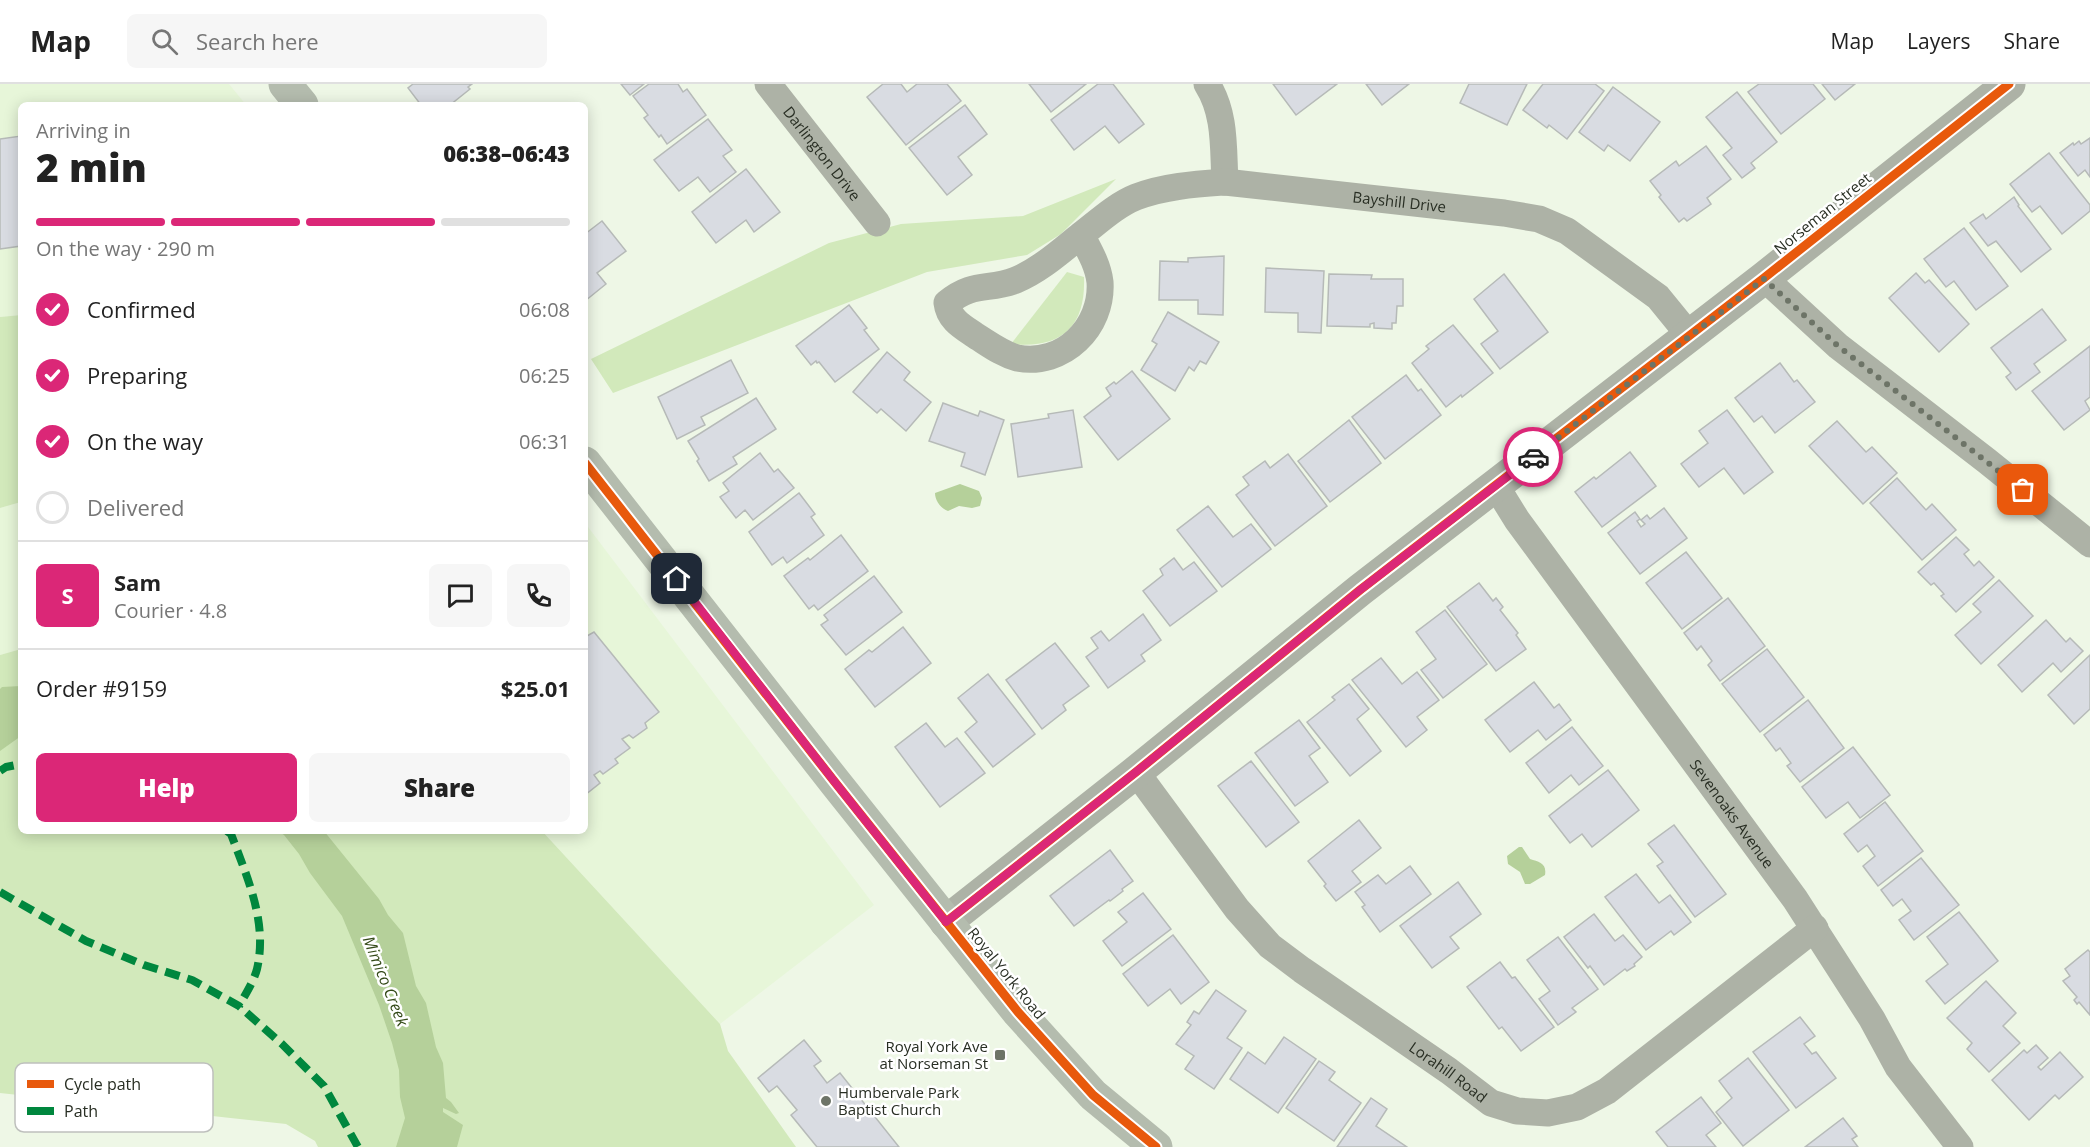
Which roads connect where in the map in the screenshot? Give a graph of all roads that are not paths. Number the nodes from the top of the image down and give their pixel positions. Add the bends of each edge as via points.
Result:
1 (285, 84) edge
2 (768, 84) edge
3 (1207, 84) edge
4 (2008, 84) edge
5 (300, 102) edge
6 (1225, 182) junction
7 (877, 223) dead end
8 (1081, 235) junction
9 (1764, 279) junction
10 (1689, 336) junction
11 (588, 467) edge
12 (1496, 486) junction
13 (2090, 544) edge
14 (1136, 772) junction
15 (946, 922) junction
16 (1815, 928) junction
17 (1156, 1147) edge
18 (1960, 1147) edge

1 - 5 main road
2 - 7 street, Darlington Drive
3 - 6 street via 1222,120
4 - 9 street, Norseman Street
6 - 8 street, Bayshill Drive via 1135,197
6 - 10 street, Bayshill Drive via 1539,219 1567,231 1658,297
8 - 8 street, Bayshill Drive via 1016,280 959,293 947,303 948,313 999,351 1017,358 1038,359 1062,352 1081,339 1093,321 1099,300 1100,281 1094,258
9 - 10 street, Norseman Street
9 - 13 street via 1838,346
10 - 12 street, Norseman Street
11 - 15 main road, Royal York Road
12 - 14 street, Norseman Street via 1360,590
12 - 16 street, Sevenoaks Avenue
14 - 15 street, Norseman Street
14 - 16 street, Lorahill Road via 1270,946 1491,1103 1517,1111 1548,1113 1577,1107 1607,1091
15 - 17 main road, Royal York Road via 1049,1048 1093,1095
16 - 18 street, Sevenoaks Avenue via 1898,1067

